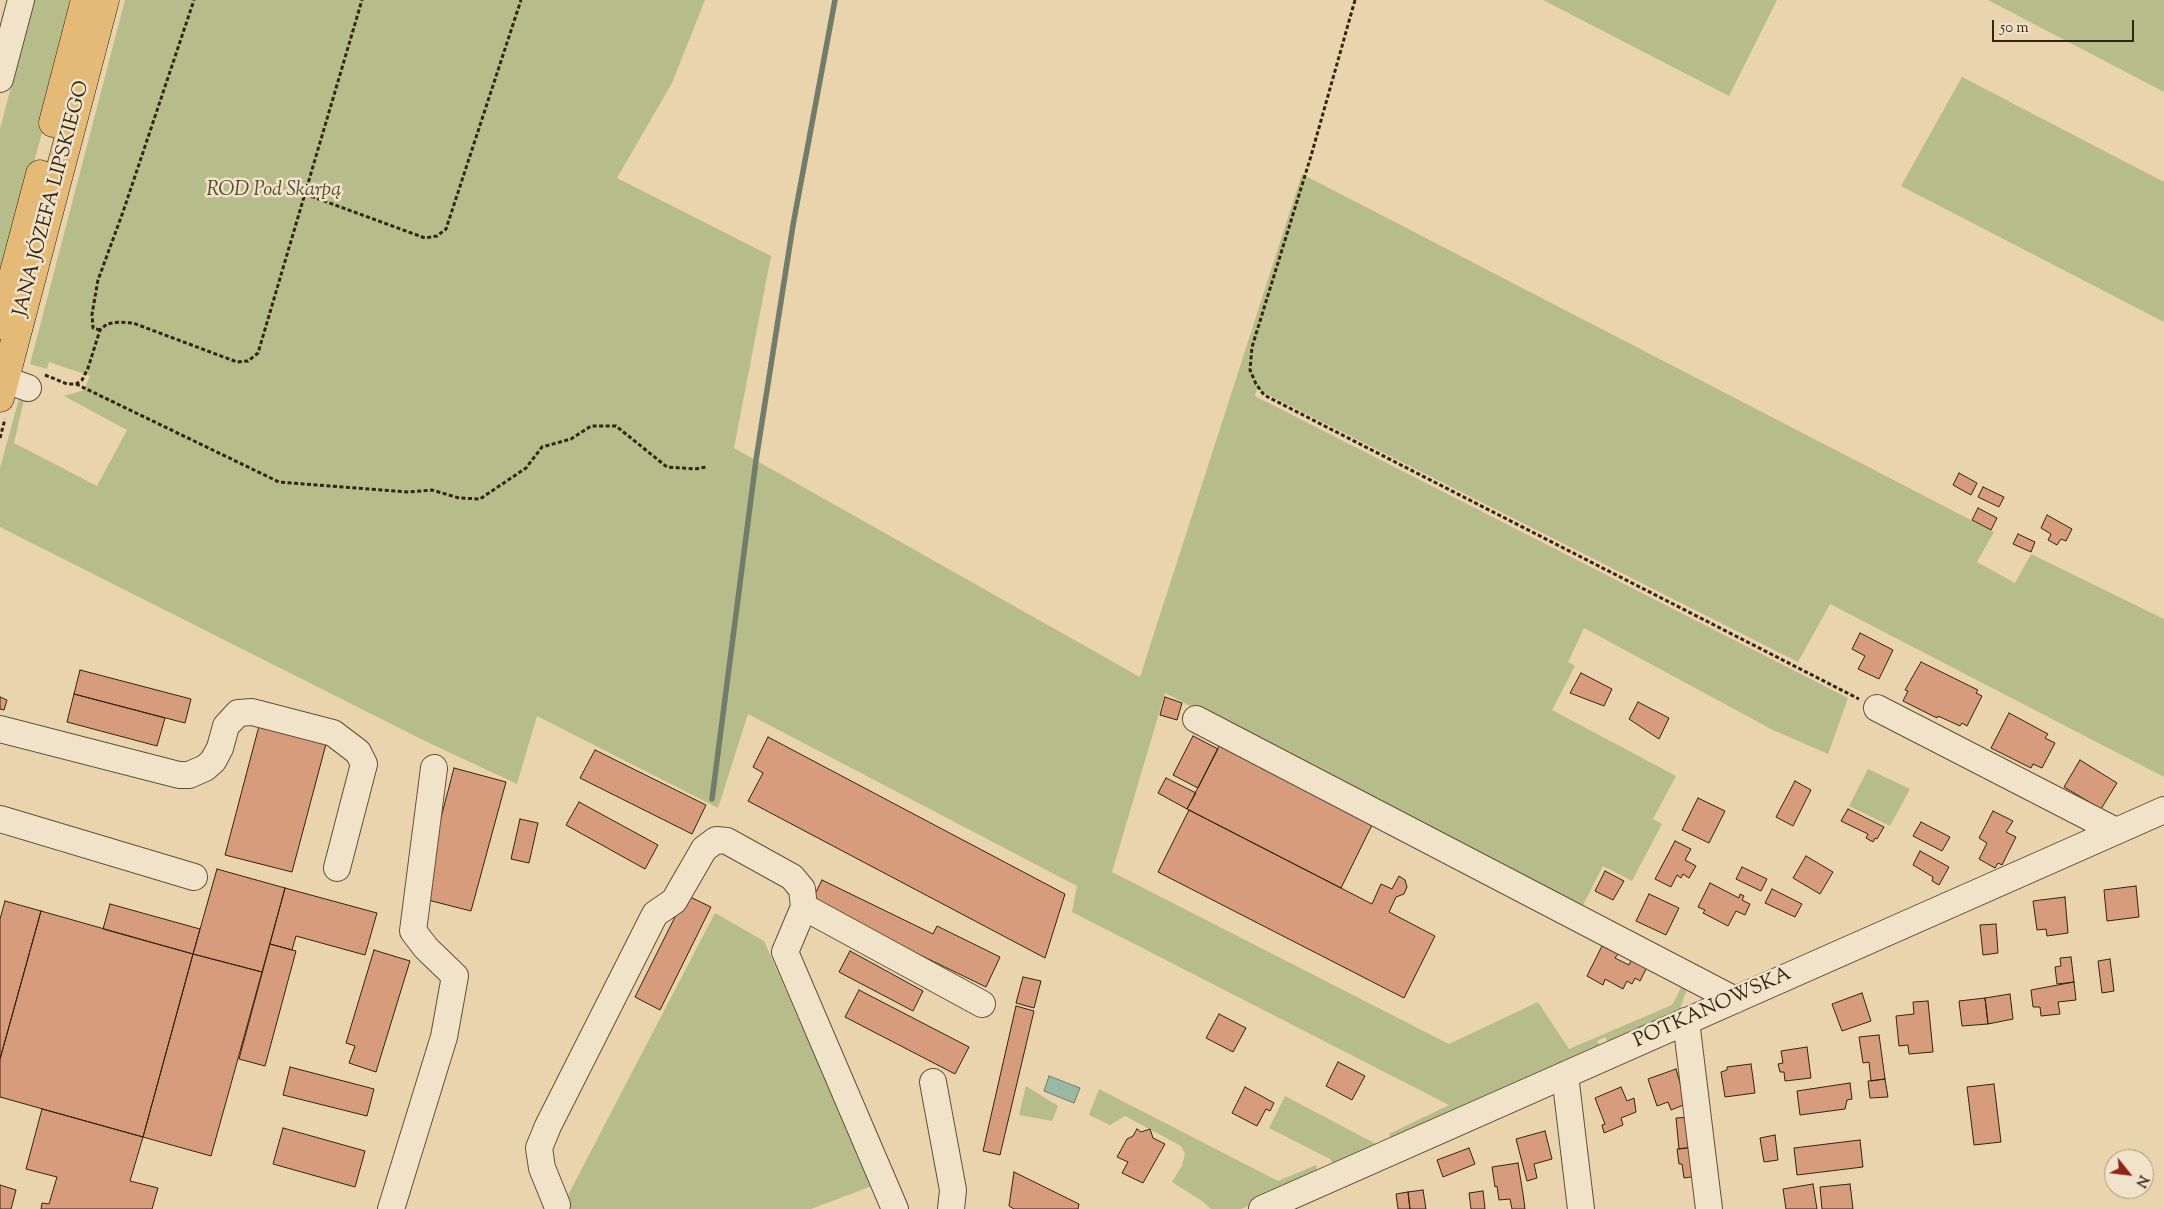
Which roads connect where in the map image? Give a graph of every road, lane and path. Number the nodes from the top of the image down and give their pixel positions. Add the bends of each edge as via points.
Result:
1 (85, 0) edge
2 (105, 0) edge
3 (194, 0) edge
4 (362, 0) edge
5 (520, 0) edge
6 (1355, 0) edge
7 (12, 15) edge
8 (0, 79) edge
9 (305, 194) junction
10 (0, 325) edge
11 (100, 330) junction
12 (76, 384) junction
13 (11, 386) edge
14 (706, 466) dead end
15 (1877, 708) joint
16 (1196, 719) dead end
17 (0, 729) edge
18 (434, 768) dead end
19 (2164, 810) edge
20 (0, 819) edge
21 (2116, 831) junction
22 (337, 868) dead end
23 (194, 876) dead end
24 (804, 907) junction
25 (1734, 1000) junction
26 (982, 1004) dead end
27 (1686, 1021) junction
28 (1565, 1075) junction
29 (933, 1082) dead end
30 (554, 1208) edge
31 (391, 1209) edge
32 (895, 1209) edge
33 (951, 1209) edge
34 (1262, 1209) edge
35 (1581, 1209) edge
36 (1709, 1209) edge

1 - 10 main road, JANA JÓZEFA LIPSKIEGO
2 - 13 main road, JANA JÓZEFA LIPSKIEGO
3 - 11 path via 98,280 92,314 93,328
4 - 9 path
5 - 9 path via 446,229 437,236 425,238
6 - 15 path via 1252,347 1250,370 1264,395
7 - 8 street
9 - 11 path via 258,353 248,361 223,359 133,323 107,324
11 - 12 path via 88,368
12 - 13 path via 33,372
12 - 14 path via 279,482 408,492 432,490 459,498 480,499 526,468 542,447 570,439 591,426 616,426 667,467 695,469
15 - 21 street
16 - 25 street
17 - 22 street via 179,775 189,775 212,761 220,748 226,726 238,713 252,712 333,732 358,752 364,764
18 - 31 street via 413,931 455,976 444,1037
19 - 21 street, POTKANOWSKA
20 - 23 street
21 - 25 street, POTKANOWSKA
24 - 26 street
24 - 30 street via 802,889 792,877 728,841 716,840 704,849 674,901 655,914 548,1126 539,1148
24 - 32 street via 785,952
25 - 27 street, POTKANOWSKA
27 - 28 street, POTKANOWSKA
27 - 36 street
28 - 34 street, POTKANOWSKA
28 - 35 street
29 - 33 street via 953,1190

